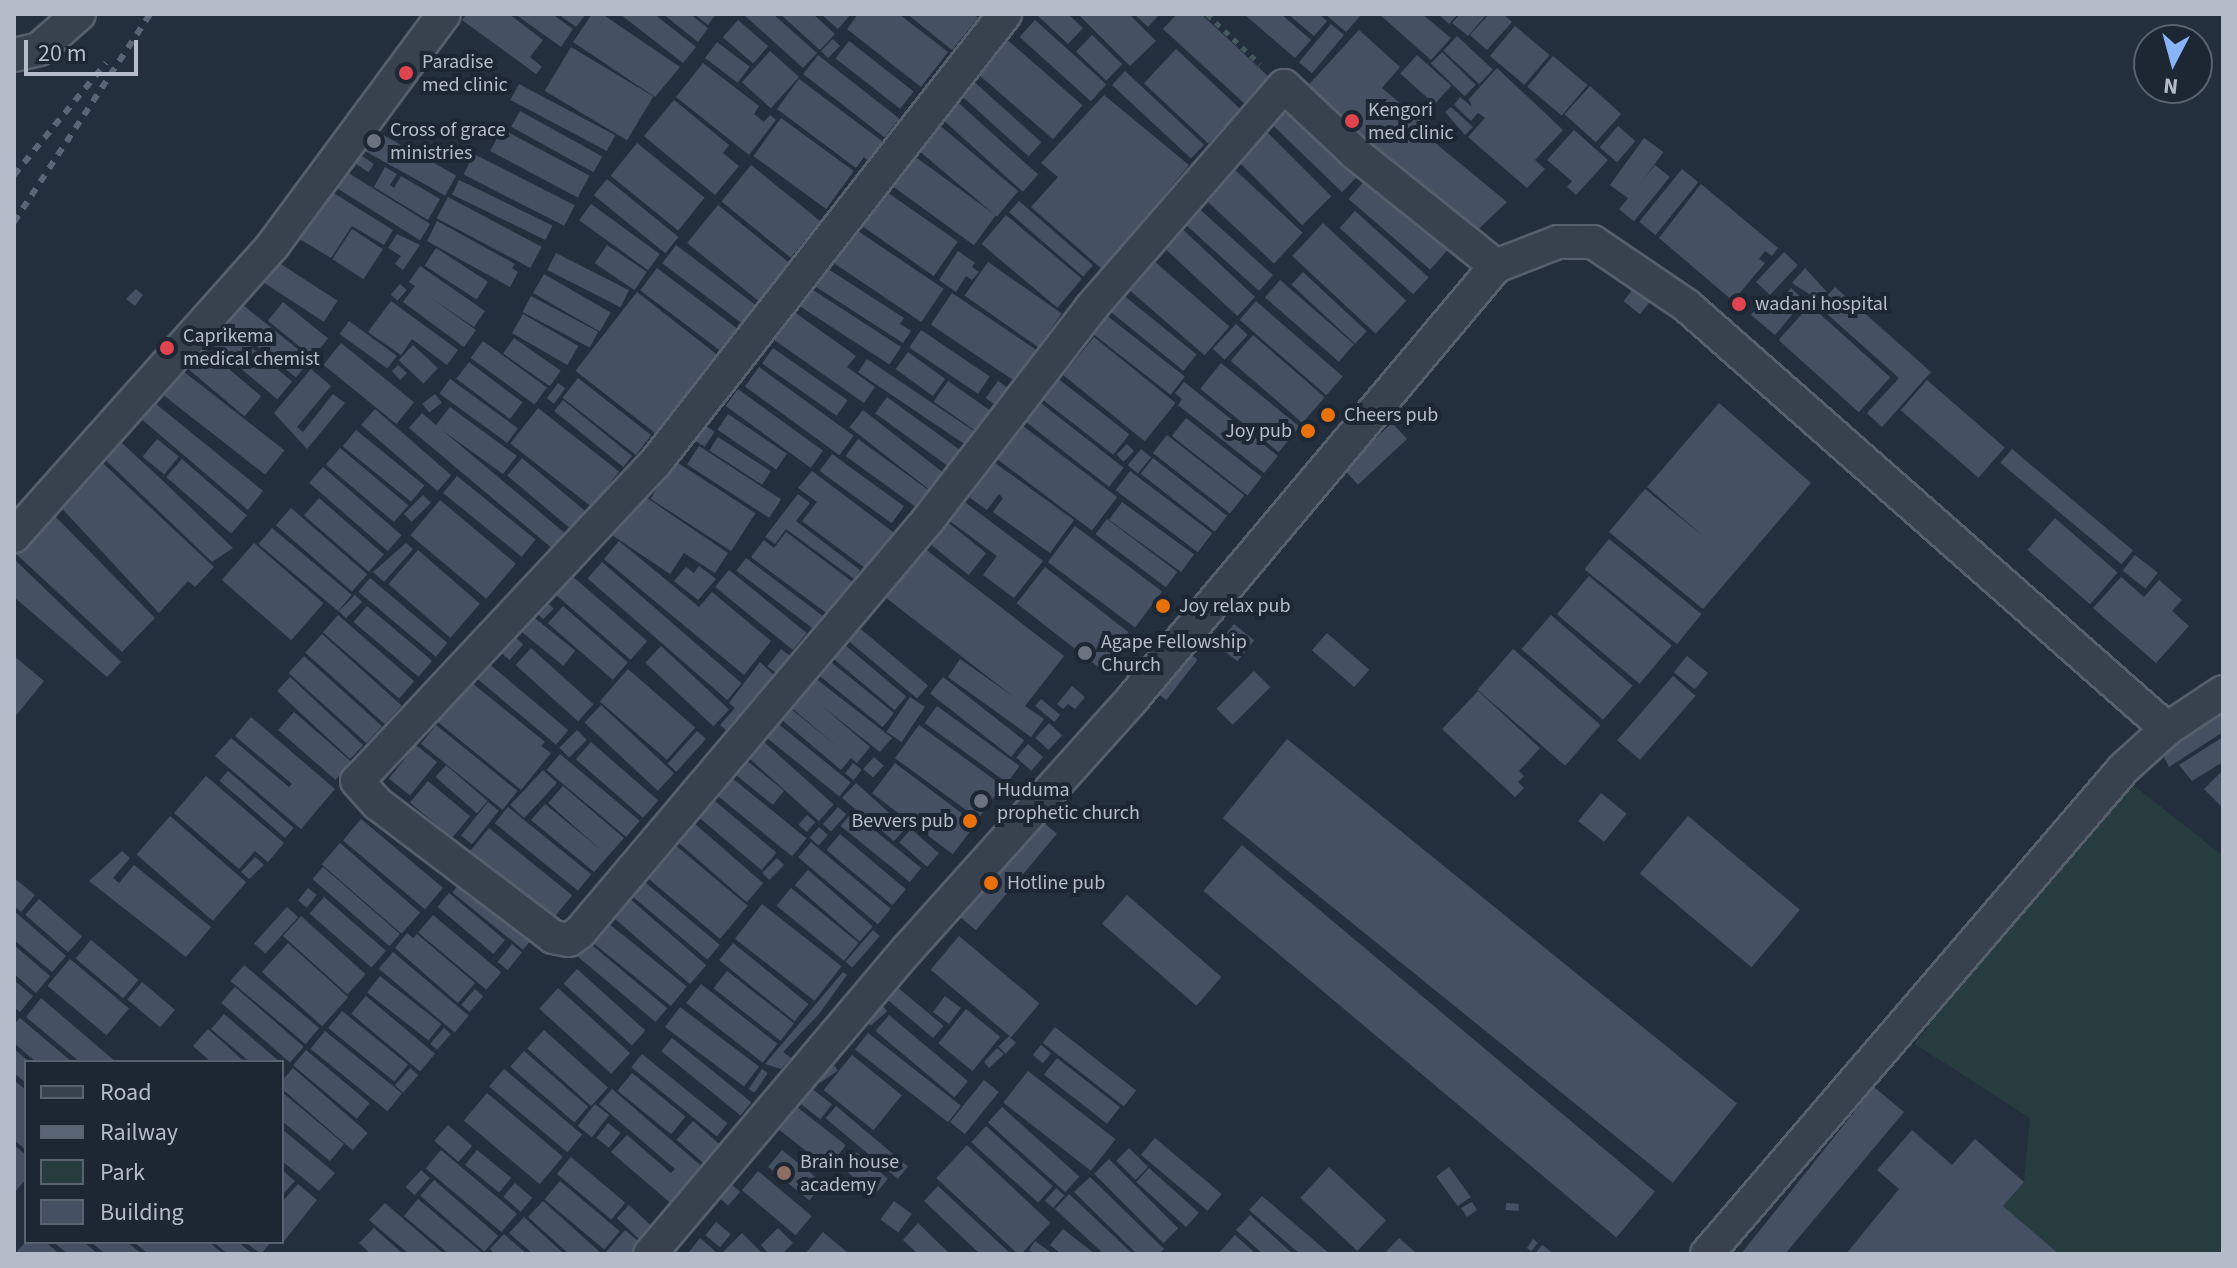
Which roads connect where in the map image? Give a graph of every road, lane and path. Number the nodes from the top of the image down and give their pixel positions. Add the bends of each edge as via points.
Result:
1 (79, 14) edge
2 (444, 14) edge
3 (1005, 14) edge
4 (1207, 14) edge
5 (14, 55) edge
6 (1284, 86) junction
7 (1496, 266) junction
8 (14, 536) edge
9 (2223, 692) edge
10 (2167, 729) junction
11 (650, 1254) edge
12 (1707, 1254) edge

1 - 5 street via 39,49
2 - 8 street via 273,245
3 - 6 street via 656,462 357,781 378,804 553,937 569,940 580,932 928,520 1091,308
4 - 6 path
6 - 7 street via 1355,153
7 - 10 street via 1558,242 1593,242 1609,251 1704,320
7 - 11 street via 1133,698 908,949
9 - 10 street
10 - 12 street via 2124,768

